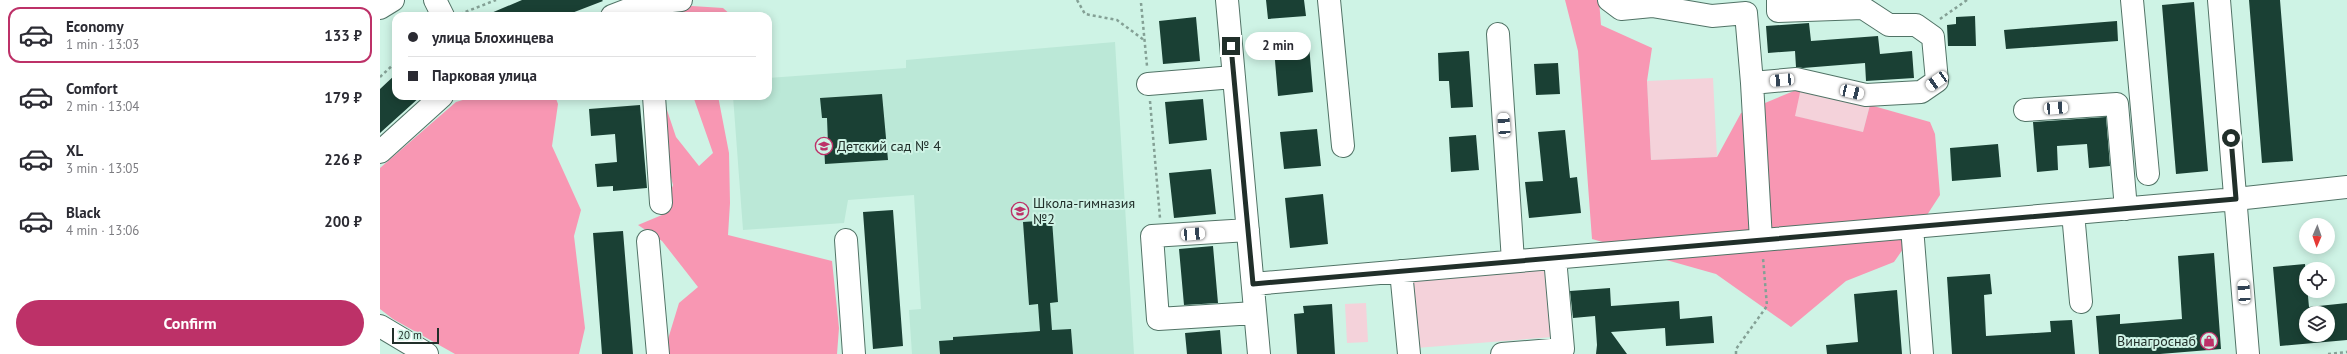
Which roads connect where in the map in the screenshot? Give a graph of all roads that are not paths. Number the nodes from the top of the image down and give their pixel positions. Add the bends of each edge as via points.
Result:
1 (393, 0) edge
2 (435, 0) edge
3 (681, 0) edge
4 (1227, 0) edge
5 (1329, 0) edge
6 (1610, 0) edge
7 (2132, 0) edge
8 (2219, 0) edge
9 (1863, 4) edge
10 (1778, 6) edge
11 (643, 7) edge
12 (380, 8) edge
13 (441, 12) edge
14 (626, 12) edge
15 (1746, 13) junction
16 (1498, 34) dead end
17 (1234, 77) junction
18 (1752, 83) junction
19 (1148, 84) road end
20 (438, 100) edge
21 (654, 100) edge
22 (2025, 110) dead end
23 (1343, 146) dead end
24 (380, 152) edge
25 (2148, 174) dead end
26 (2347, 187) edge
27 (2236, 199) junction
28 (662, 203) dead end
29 (2126, 209) junction
30 (2073, 213) junction
31 (1912, 227) junction
32 (1248, 230) junction
33 (846, 240) dead end
34 (1761, 240) junction
35 (648, 241) dead end
36 (1555, 258) junction
37 (1513, 261) junction
38 (1401, 271) junction
39 (1253, 284) junction
40 (2081, 302) dead end
41 (1255, 313) junction
42 (380, 326) edge
43 (423, 353) edge
44 (658, 354) edge
45 (854, 354) edge
46 (1259, 354) edge
47 (1409, 354) edge
48 (1502, 354) edge
49 (1922, 354) edge
50 (2248, 354) edge

1 - 12 street
2 - 13 street
3 - 11 street
4 - 17 street
5 - 23 street
6 - 15 street via 1621,9 1652,6 1712,16
7 - 25 street
8 - 27 street
9 - 10 street
9 - 18 street via 1889,25 1916,25 1933,37 1937,81 1921,92 1866,95 1796,79
10 - 15 street
11 - 14 street
15 - 18 street
16 - 37 street
17 - 19 street
17 - 32 street
18 - 34 street
20 - 24 street
21 - 28 street
22 - 29 street via 2117,104
26 - 27 street
27 - 29 street
27 - 50 street
29 - 30 street
30 - 31 street
30 - 40 street
31 - 34 street
31 - 49 street
32 - 39 street
32 - 41 street via 1152,236 1158,319
33 - 45 street
34 - 36 street
35 - 44 street
36 - 37 street
36 - 48 street via 1563,349
37 - 38 street
38 - 39 street
38 - 47 street
39 - 41 street
41 - 46 street
42 - 43 street

